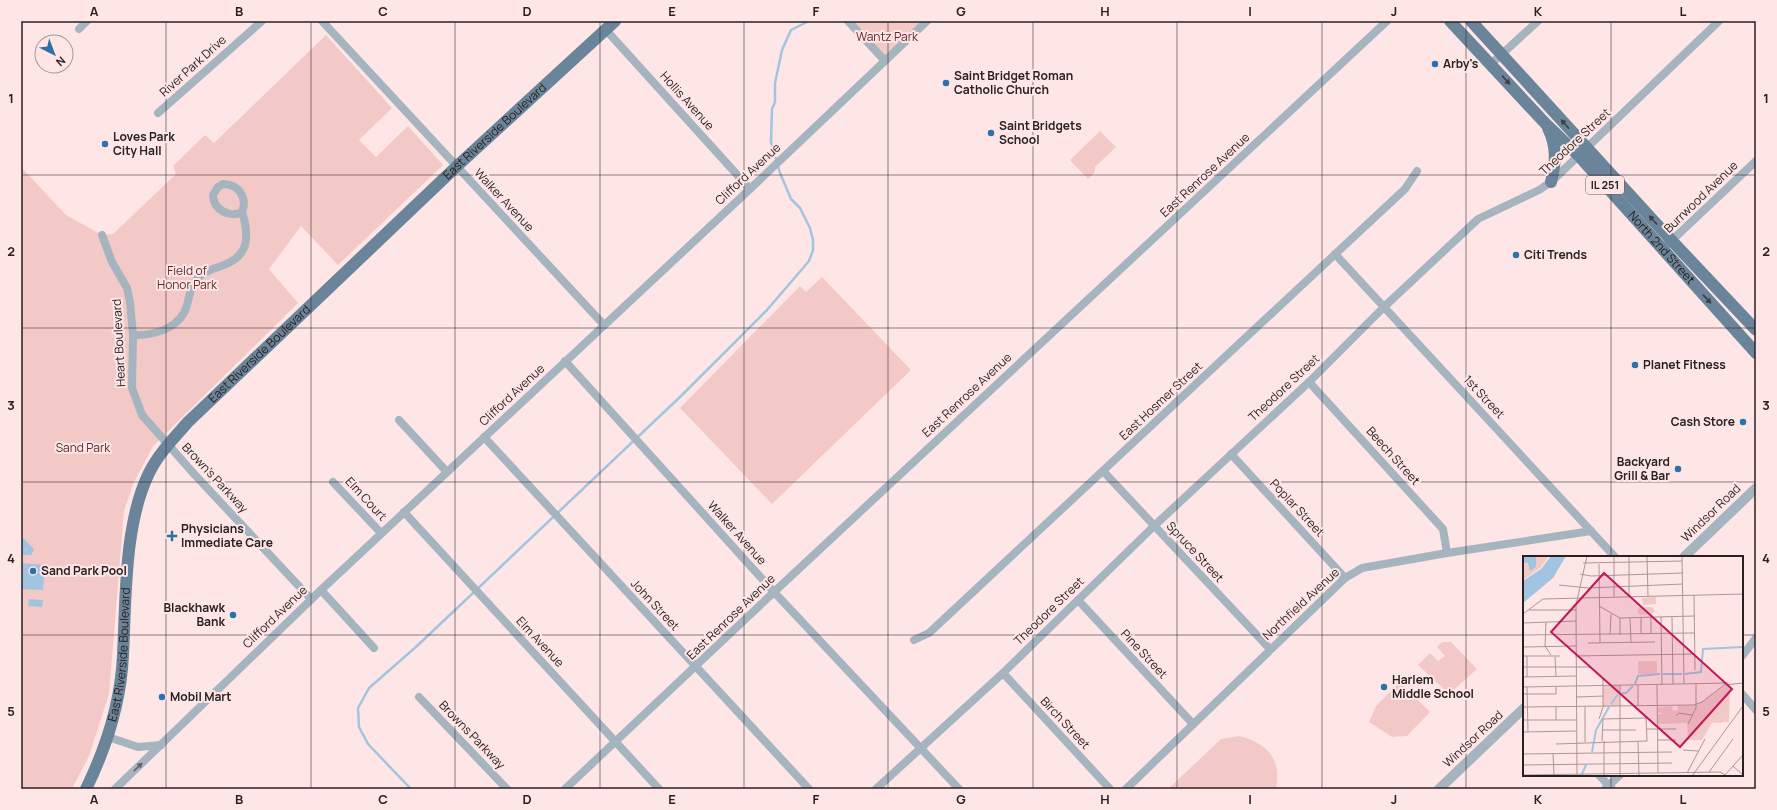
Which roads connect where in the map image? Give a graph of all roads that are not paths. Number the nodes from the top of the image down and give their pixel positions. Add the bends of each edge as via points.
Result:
1 (87, 21) edge
2 (262, 21) edge
3 (322, 21) edge
4 (615, 21) edge
5 (848, 21) edge
6 (927, 21) edge
7 (1387, 21) edge
8 (1450, 21) edge
9 (1471, 21) edge
10 (1538, 21) edge
11 (1719, 21) edge
12 (79, 29) dead end
13 (606, 30) junction
14 (1502, 54) junction
15 (885, 61) junction
16 (1491, 64) junction
17 (158, 113) dead end
18 (1544, 122) junction
19 (1583, 152) junction
20 (1756, 160) edge
21 (456, 167) junction
22 (1417, 172) dead end
23 (1551, 182) junction
24 (750, 189) junction
25 (242, 212) dead end
26 (102, 236) dead end
27 (1672, 241) junction
28 (1662, 250) junction
29 (1335, 254) junction
30 (1384, 307) junction
31 (604, 325) junction
32 (1755, 327) edge
33 (132, 335) junction
34 (1742, 337) junction
35 (1756, 353) edge
36 (565, 362) junction
37 (1309, 382) junction
38 (399, 420) dead end
39 (484, 437) junction
40 (168, 444) junction
41 (1231, 454) junction
42 (1103, 471) junction
43 (447, 472) junction
44 (333, 482) dead end
45 (1756, 488) edge
46 (404, 512) junction
47 (1154, 526) junction
48 (1591, 531) junction
49 (381, 533) junction
50 (1447, 553) junction
51 (1614, 556) edge
52 (1685, 556) edge
53 (1345, 578) junction
54 (321, 590) junction
55 (774, 592) junction
56 (312, 599) junction
57 (1078, 600) junction
58 (1756, 638) edge
59 (914, 640) dead end
60 (374, 648) dead end
61 (1270, 649) junction
62 (1743, 655) edge
63 (696, 667) junction
64 (1003, 673) junction
65 (1743, 695) edge
66 (419, 697) dead end
67 (1523, 709) edge
68 (1756, 710) edge
69 (1193, 724) junction
70 (108, 736) junction
71 (616, 742) junction
72 (161, 745) junction
73 (920, 748) junction
74 (1600, 776) edge
75 (1619, 776) edge
76 (1608, 788) edge
77 (86, 789) edge
78 (115, 789) edge
79 (507, 789) edge
80 (565, 789) edge
81 (660, 789) edge
82 (809, 789) edge
83 (876, 789) edge
84 (959, 789) edge
85 (1110, 789) edge
86 (1126, 789) edge
87 (1439, 789) edge

1 - 12 street
2 - 17 street, River Park Drive
3 - 21 street, Walker Avenue
4 - 13 main road, East Riverside Boulevard
5 - 15 street
6 - 15 street, Clifford Avenue
7 - 55 street, East Renrose Avenue
8 - 16 main road, North 2nd Street / IL 251
9 - 14 main road, North 2nd Street / IL 251
10 - 14 street
11 - 19 street, Theodore Street
13 - 21 main road, East Riverside Boulevard
13 - 24 street, Hollis Avenue
14 - 16 street
19 -> 14 main road, North 2nd Street / IL 251
15 - 24 street, Clifford Avenue
16 -> 18 main road, North 2nd Street / IL 251
18 - 19 main road, North 2nd Street / IL 251
18 - 23 main road via 1551,135 1555,152 1556,161
19 - 23 street, Theodore Street
27 -> 19 main road, North 2nd Street / IL 251
19 - 28 main road, North 2nd Street / IL 251
20 - 27 street, Burrwood Avenue
21 - 31 street, Walker Avenue
21 - 40 main road, East Riverside Boulevard
22 - 29 street, East Hosmer Street via 1405,189
23 - 30 street, Theodore Street via 1478,219
24 - 31 street, Clifford Avenue
25 - 33 street via 248,234 237,257 231,262 204,272 198,278 193,284 184,313 174,324 155,333
26 - 33 street, Heart Boulevard via 112,262 127,288
27 - 28 street, Burrwood Avenue
27 - 32 main road, North 2nd Street / IL 251
28 -> 34 main road, North 2nd Street / IL 251
29 - 30 street, 1st Street
29 - 42 street, East Hosmer Street
30 - 37 street, Theodore Street
30 - 48 street, 1st Street
31 - 36 street, Clifford Avenue
32 - 34 street
33 - 40 street, Heart Boulevard via 132,388 142,415
34 - 35 main road, North 2nd Street / IL 251
36 - 39 street, Clifford Avenue
36 - 55 street, Walker Avenue
37 - 41 street, Theodore Street
37 - 50 street, Beech Street via 1443,529
38 - 43 street
39 - 43 street, Clifford Avenue
39 - 63 street, John Street
40 - 56 street, Brown's Parkway
40 - 70 main road, East Riverside Boulevard via 149,473 135,516 124,617 123,656
41 - 47 street, Theodore Street
41 - 53 street, Poplar Street
42 - 47 street, Spruce Street
42 - 59 street, East Hosmer Street via 929,633
43 - 46 street, Clifford Avenue
44 - 49 street, Elm Court
45 - 52 street, Windsor Road
46 - 49 street, Clifford Avenue
46 - 71 street, Elm Avenue
47 - 57 street, Theodore Street
47 - 61 street, Spruce Street
48 - 50 street, Northfield Avenue
48 - 51 street, 1st Street
49 - 54 street, Clifford Avenue
50 - 53 street, Northfield Avenue via 1362,568
53 - 61 street, Northfield Avenue
54 - 56 street, Clifford Avenue
54 - 60 street
55 - 63 street, East Renrose Avenue
55 - 73 street, Walker Avenue
56 - 72 street, Clifford Avenue
57 - 64 street, Theodore Street
57 - 69 street, Pine Street
58 - 62 street
61 - 69 street, Northfield Avenue
63 - 71 street, East Renrose Avenue
63 - 82 street, John Street
64 - 73 street, Theodore Street
64 - 85 street, Birch Street
65 - 68 street
66 - 79 street, Browns Parkway
67 - 87 street, Windsor Road
69 - 86 street, Northfield Avenue
70 - 72 street via 138,747
70 - 77 main road, East Riverside Boulevard
71 - 80 street, East Renrose Avenue
71 - 81 street, Elm Avenue
78 -> 72 street, Clifford Avenue
73 - 83 street, Theodore Street
73 - 84 street, Walker Avenue
74 - 76 street
75 - 76 street

